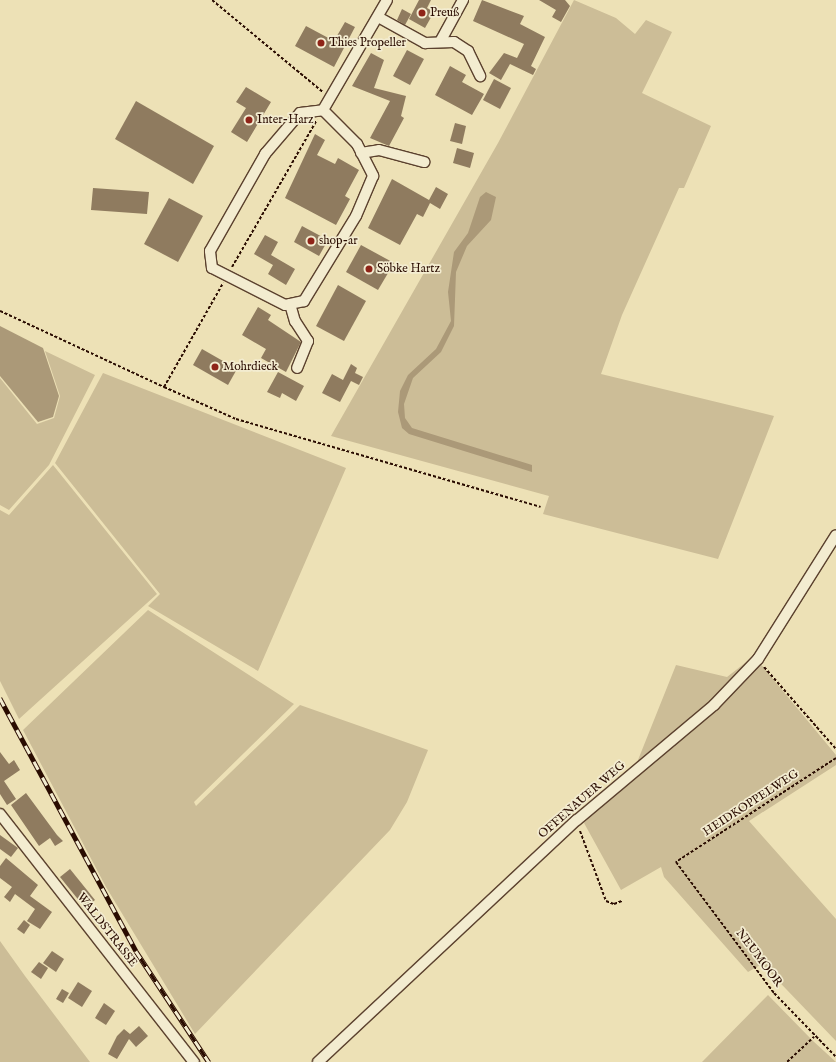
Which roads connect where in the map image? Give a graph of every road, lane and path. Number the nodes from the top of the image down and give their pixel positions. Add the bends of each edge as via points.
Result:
1 (212, 0) edge
2 (387, 0) edge
3 (464, 0) edge
4 (378, 17) junction
5 (440, 42) junction
6 (480, 76) dead end
7 (330, 98) junction
8 (323, 110) junction
9 (361, 153) junction
10 (424, 162) dead end
11 (226, 278) junction
12 (290, 304) junction
13 (0, 311) edge
14 (297, 368) dead end
15 (164, 387) junction
16 (541, 506) dead end
17 (836, 535) edge
18 (758, 660) junction
19 (836, 748) edge
20 (836, 758) edge
21 (0, 814) edge
22 (576, 820) junction
23 (676, 862) joint
24 (622, 901) dead end
25 (814, 1037) junction
26 (836, 1058) edge
27 (194, 1062) edge
28 (318, 1062) edge
29 (787, 1062) edge

1 - 7 path
2 - 4 street
3 - 5 street
4 - 5 street via 425,43
4 - 7 street
5 - 6 street via 454,42 468,51
7 - 8 street
8 - 9 street
8 - 11 path
8 - 11 street via 300,112 262,158 210,251 212,268
9 - 10 street via 379,150
9 - 12 street via 373,176 356,216 304,301
11 - 12 street via 285,305
11 - 15 path
12 - 14 street via 295,321 308,341
13 - 15 path
15 - 16 path via 236,419
17 - 18 street, OFFENAUER WEG
18 - 19 path
18 - 22 street, OFFENAUER WEG via 714,705
20 - 23 path, HEIDKOPPELWEG
21 - 27 street, WALDSTRASSE
22 - 24 path via 606,901 614,904
22 - 28 street, OFFENAUER WEG
23 - 25 path, NEUMOOR via 774,993
25 - 26 path, NEUMOOR
25 - 29 path

